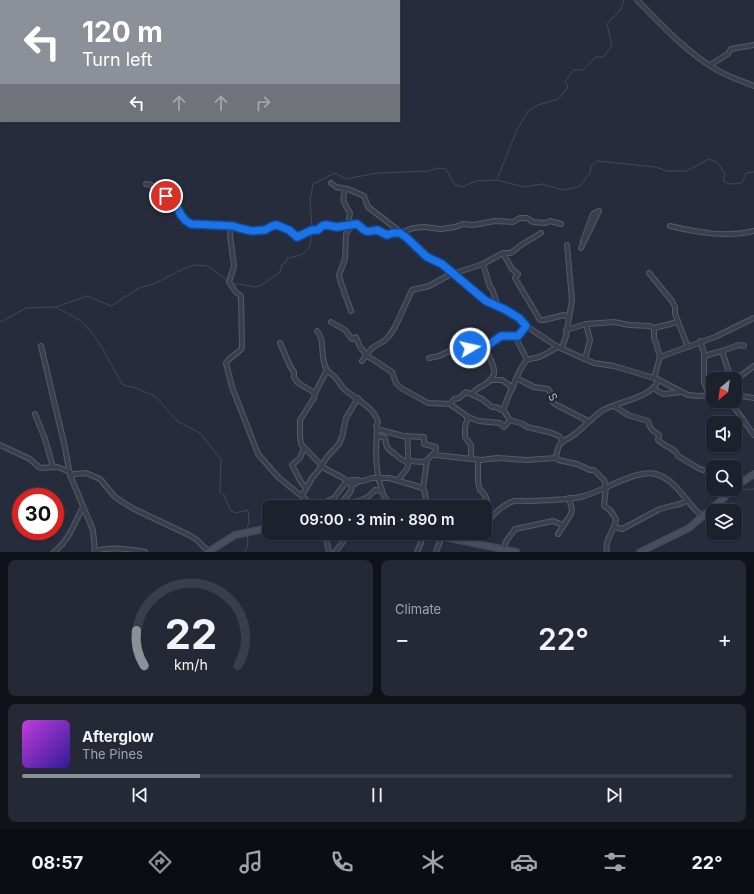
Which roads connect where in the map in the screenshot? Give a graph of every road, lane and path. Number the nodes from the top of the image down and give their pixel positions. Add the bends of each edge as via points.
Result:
1 (637, 0) edge
2 (754, 45) edge
3 (710, 65) junction
4 (754, 86) edge
5 (331, 183) dead end
6 (146, 184) dead end
7 (344, 189) junction
8 (351, 224) junction
9 (561, 224) dead end
10 (231, 225) junction
11 (670, 226) dead end
12 (754, 231) edge
13 (400, 233) junction
14 (542, 233) dead end
15 (583, 241) dead end
16 (567, 245) dead end
17 (581, 248) dead end
18 (503, 253) junction
19 (483, 264) junction
20 (649, 273) dead end
21 (453, 274) junction
22 (498, 306) junction
23 (351, 311) dead end
24 (568, 317) junction
25 (754, 318) edge
26 (331, 322) dead end
27 (678, 322) junction
28 (586, 324) junction
29 (526, 326) junction
30 (654, 328) junction
31 (566, 330) junction
32 (317, 332) dead end
33 (514, 336) junction
34 (700, 341) junction
35 (280, 343) dead end
36 (41, 346) dead end
37 (487, 346) junction
38 (744, 346) dead end
39 (560, 347) junction
40 (688, 347) junction
41 (722, 351) junction
42 (366, 355) junction
43 (704, 356) junction
44 (660, 357) junction
45 (429, 358) dead end
46 (585, 359) junction
47 (527, 360) junction
48 (362, 361) dead end
49 (754, 366) edge
50 (327, 370) junction
51 (729, 372) edge
52 (742, 375) edge
53 (516, 378) junction
54 (656, 379) junction
55 (490, 380) junction
56 (706, 386) edge
57 (513, 388) junction
58 (653, 388) junction
59 (682, 392) junction
60 (314, 393) junction
61 (472, 394) junction
62 (706, 395) edge
63 (742, 396) edge
64 (358, 398) junction
65 (754, 398) edge
66 (450, 404) junction
67 (614, 406) junction
68 (734, 408) edge
69 (503, 410) junction
70 (35, 414) dead end
71 (468, 417) junction
72 (510, 420) junction
73 (588, 421) junction
74 (377, 429) junction
75 (754, 435) edge
76 (377, 436) junction
77 (408, 436) junction
78 (562, 440) junction
79 (0, 445) edge
80 (304, 448) junction
81 (434, 453) junction
82 (471, 458) junction
83 (556, 458) junction
84 (427, 460) junction
85 (478, 460) junction
86 (408, 461) junction
87 (322, 466) junction
88 (53, 467) junction
89 (703, 470) dead end
90 (70, 474) junction
91 (754, 474) edge
92 (379, 478) junction
93 (359, 480) junction
94 (398, 480) junction
95 (347, 481) junction
96 (742, 483) edge
97 (352, 485) junction
98 (606, 487) junction
99 (306, 488) junction
100 (423, 488) junction
101 (382, 491) junction
102 (302, 496) junction
103 (569, 498) junction
104 (724, 498) edge
105 (307, 500) edge
106 (330, 500) edge
107 (343, 500) edge
108 (362, 500) edge
109 (386, 500) edge
110 (426, 500) edge
111 (487, 500) edge
112 (687, 500) junction
113 (83, 507) junction
114 (492, 517) edge
115 (703, 517) junction
116 (563, 525) junction
117 (614, 527) junction
118 (262, 530) edge
119 (558, 534) dead end
120 (326, 540) edge
121 (344, 540) edge
122 (422, 540) edge
123 (440, 540) edge
124 (459, 540) edge
125 (481, 540) edge
126 (480, 545) junction
127 (501, 550) edge
128 (95, 551) edge
129 (54, 552) edge
130 (145, 552) edge
131 (208, 552) edge
132 (329, 552) edge
133 (335, 552) edge
134 (416, 552) edge
135 (436, 552) edge
136 (516, 552) edge
137 (607, 552) edge
138 (640, 552) edge

1 - 3 street
2 - 3 street via 731,49 728,54
3 - 4 street
5 - 7 street
6 - 10 street via 152,184 159,192 173,199 181,215 191,224
7 - 8 street via 342,199 350,213
7 - 13 street via 348,188 364,196 368,207
8 - 10 street via 322,226 318,230 297,237 277,225 265,230 252,231
8 - 13 street via 358,224 362,230 370,232 377,230 387,235
8 - 23 street via 346,234 346,259 339,275
9 - 13 street via 550,221 533,222 527,218 520,218 513,222 464,224 442,229 413,228
10 - 102 street via 234,266 229,282 241,296 242,342 240,351 226,362 232,387 258,454 278,478
11 - 12 street via 714,233 740,234
13 - 21 street via 427,257 442,264
14 - 18 street via 511,253
15 - 17 street via 593,214 599,211
16 - 24 street via 572,300
18 - 19 street
18 - 24 street via 518,274 515,278 540,320 564,315
19 - 21 street
19 - 22 street
20 - 27 street via 672,301
21 - 22 street via 486,301
21 - 42 street via 430,286 412,290 389,336
22 - 29 street via 519,318
24 - 31 street
25 - 34 street
26 - 42 street via 345,330 352,339 356,337
27 - 30 street
27 - 40 street
28 - 30 street via 621,322
28 - 31 street
28 - 46 street via 590,340
29 - 33 street via 520,334
29 - 39 street
30 - 44 street via 654,338
31 - 39 street
32 - 50 street via 321,337
33 - 37 street via 501,336
33 - 47 street
34 - 40 street
34 - 43 street
35 - 60 street via 298,383
36 - 90 street
37 - 45 street via 484,344 470,348 458,347
37 - 55 street via 495,370
38 - 41 street
39 - 46 street
39 - 47 street
40 - 44 street
41 - 43 street
41 - 51 street
42 - 48 street
42 - 66 street via 392,372 401,388 428,403
43 - 56 street
44 - 54 street
46 - 54 street
47 - 53 street
49 - 52 street
50 - 60 street
50 - 64 street via 343,388
53 - 57 street
53 - 73 street, S via 534,387 548,389 555,404
54 - 58 street
54 - 59 street
55 - 57 street via 502,380
55 - 61 street
57 - 69 street
58 - 59 street via 663,394
58 - 67 street
59 - 62 street
60 - 80 street via 314,398 300,420 301,444
61 - 66 street via 465,392 459,398 454,398
61 - 69 street via 492,407
63 - 65 street
64 - 74 street via 376,415
64 - 87 street via 346,418 339,444
66 - 71 street
67 - 73 street
67 - 89 street via 628,415 648,421 652,430 659,435 658,440 661,444
68 - 75 street
69 - 72 street
70 - 88 street
71 - 72 street via 504,426
71 - 82 street via 465,437 470,445
72 - 78 street via 549,432 561,437
73 - 78 street via 573,435
74 - 76 street
74 - 77 street
76 - 86 street via 385,438 390,452
76 - 92 street via 375,451
77 - 81 street via 424,437 424,444 436,447
77 - 86 street
78 - 83 street
79 - 88 street via 30,459 40,468
80 - 87 street
80 - 99 street via 300,458 292,465
81 - 82 street
81 - 84 street
82 - 85 street
83 - 85 street
83 - 98 street via 594,470 604,480
84 - 86 street
84 - 100 street
85 - 111 street via 478,482
86 - 94 street via 407,469
87 - 95 street
87 - 99 street
88 - 90 street
90 - 113 street
90 - 131 street via 86,474 100,478 115,497 134,510 197,540
91 - 96 street
92 - 93 street
92 - 94 street
92 - 101 street
93 - 95 street
93 - 97 street
94 - 100 street
95 - 97 street
95 - 106 street
97 - 107 street via 351,491
98 - 103 street via 584,496
98 - 112 street via 628,479 655,474 668,480
98 - 117 street via 604,506 616,519
99 - 102 street
100 - 110 street
101 - 108 street via 375,490
101 - 109 street
102 - 105 street
103 - 114 street via 514,501 506,504
103 - 116 street via 572,509
104 - 115 street
112 - 115 street
112 - 117 street via 682,504 659,510 622,529
113 - 128 street via 93,530
113 - 129 street via 65,540
115 - 138 street via 689,528
116 - 119 street
116 - 127 street via 553,521 515,529
117 - 137 street via 607,543
118 - 131 street via 235,535
120 - 132 street
121 - 133 street
122 - 134 street
123 - 135 street
124 - 126 street
125 - 126 street
126 - 127 street
127 - 136 street
128 - 130 street via 111,548

